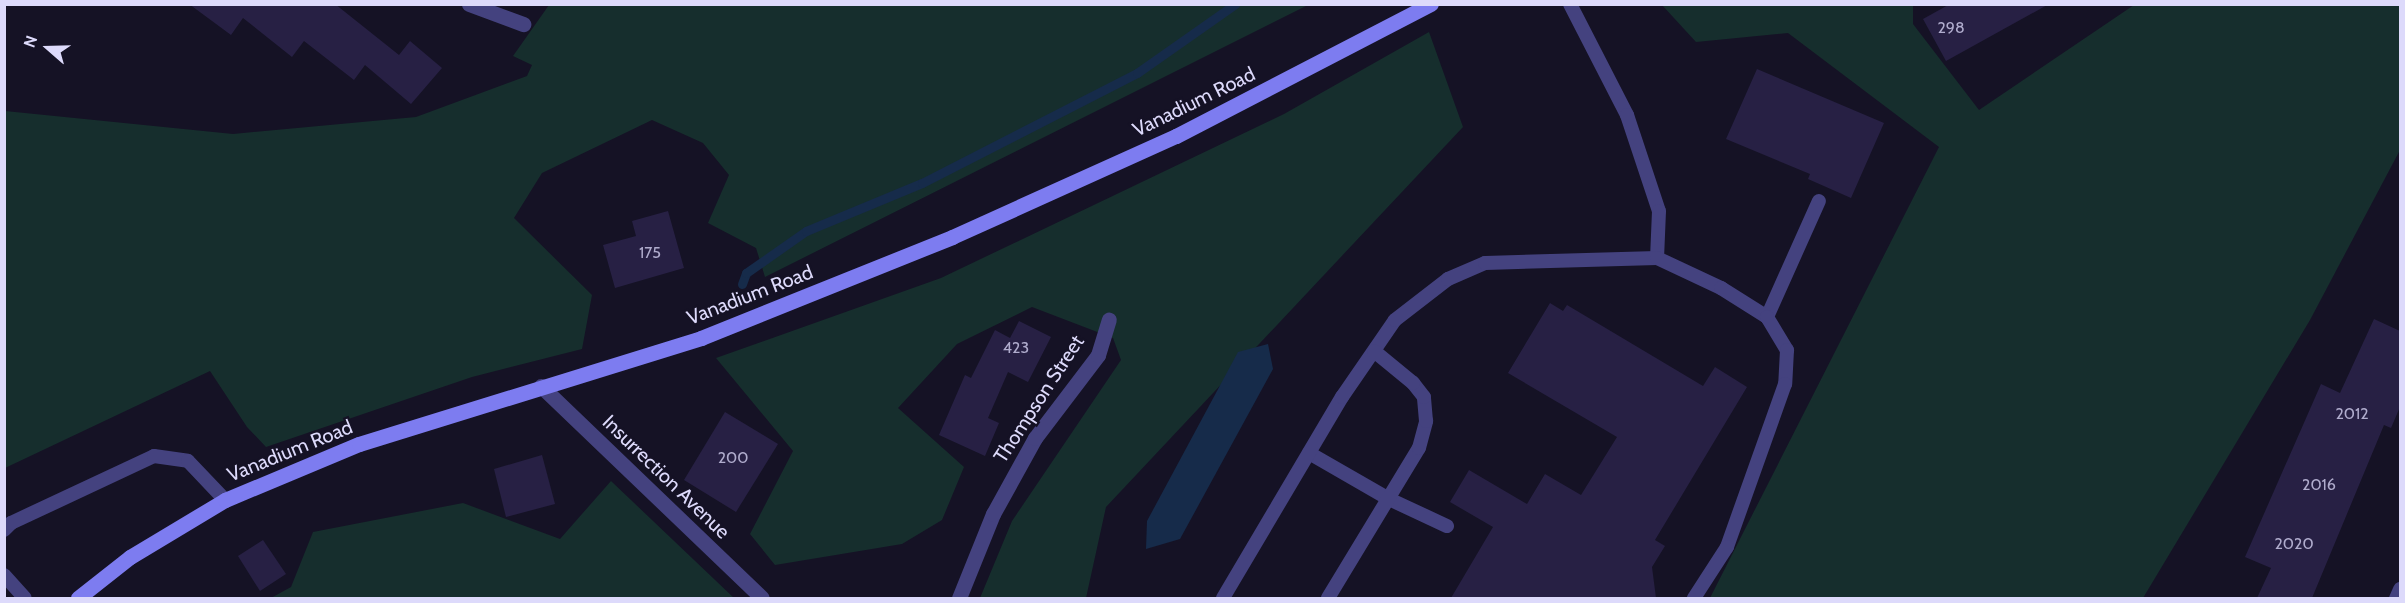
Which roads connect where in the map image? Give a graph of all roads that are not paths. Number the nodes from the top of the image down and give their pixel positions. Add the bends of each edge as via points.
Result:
1 (469, 4) edge
2 (1431, 4) edge
3 (1570, 4) edge
4 (523, 24) dead end
5 (1820, 201) dead end
6 (1657, 258) junction
7 (1767, 317) junction
8 (1109, 320) dead end
9 (1374, 351) junction
10 (541, 386) junction
11 (1309, 453) junction
12 (1389, 499) junction
13 (225, 500) junction
14 (1447, 526) dead end
15 (4, 530) edge
16 (4, 575) edge
17 (2400, 590) edge
18 (25, 598) edge
19 (78, 598) edge
20 (762, 598) edge
21 (959, 598) edge
22 (1223, 598) edge
23 (1328, 598) edge
24 (1694, 598) edge
25 (2396, 598) edge

1 - 4 street
2 - 10 street, Vanadium Road via 1176,136 952,237 701,338
3 - 6 lane via 1627,115 1659,211
5 - 7 lane
6 - 7 lane via 1721,288
6 - 9 lane via 1485,263 1448,279 1395,320
7 - 24 lane via 1787,350 1785,384 1727,547
8 - 21 street, Thompson Street via 1098,355 1035,438 993,514
9 - 11 lane
9 - 12 lane via 1424,397 1426,421 1419,448
10 - 13 street, Vanadium Road via 359,444
10 - 20 street, Insurrection Avenue
11 - 12 lane
11 - 22 lane
12 - 14 lane
12 - 23 lane
13 - 15 lane via 188,461 154,456 11,523
13 - 19 street, Vanadium Road via 130,557
16 - 18 lane
17 - 25 street

